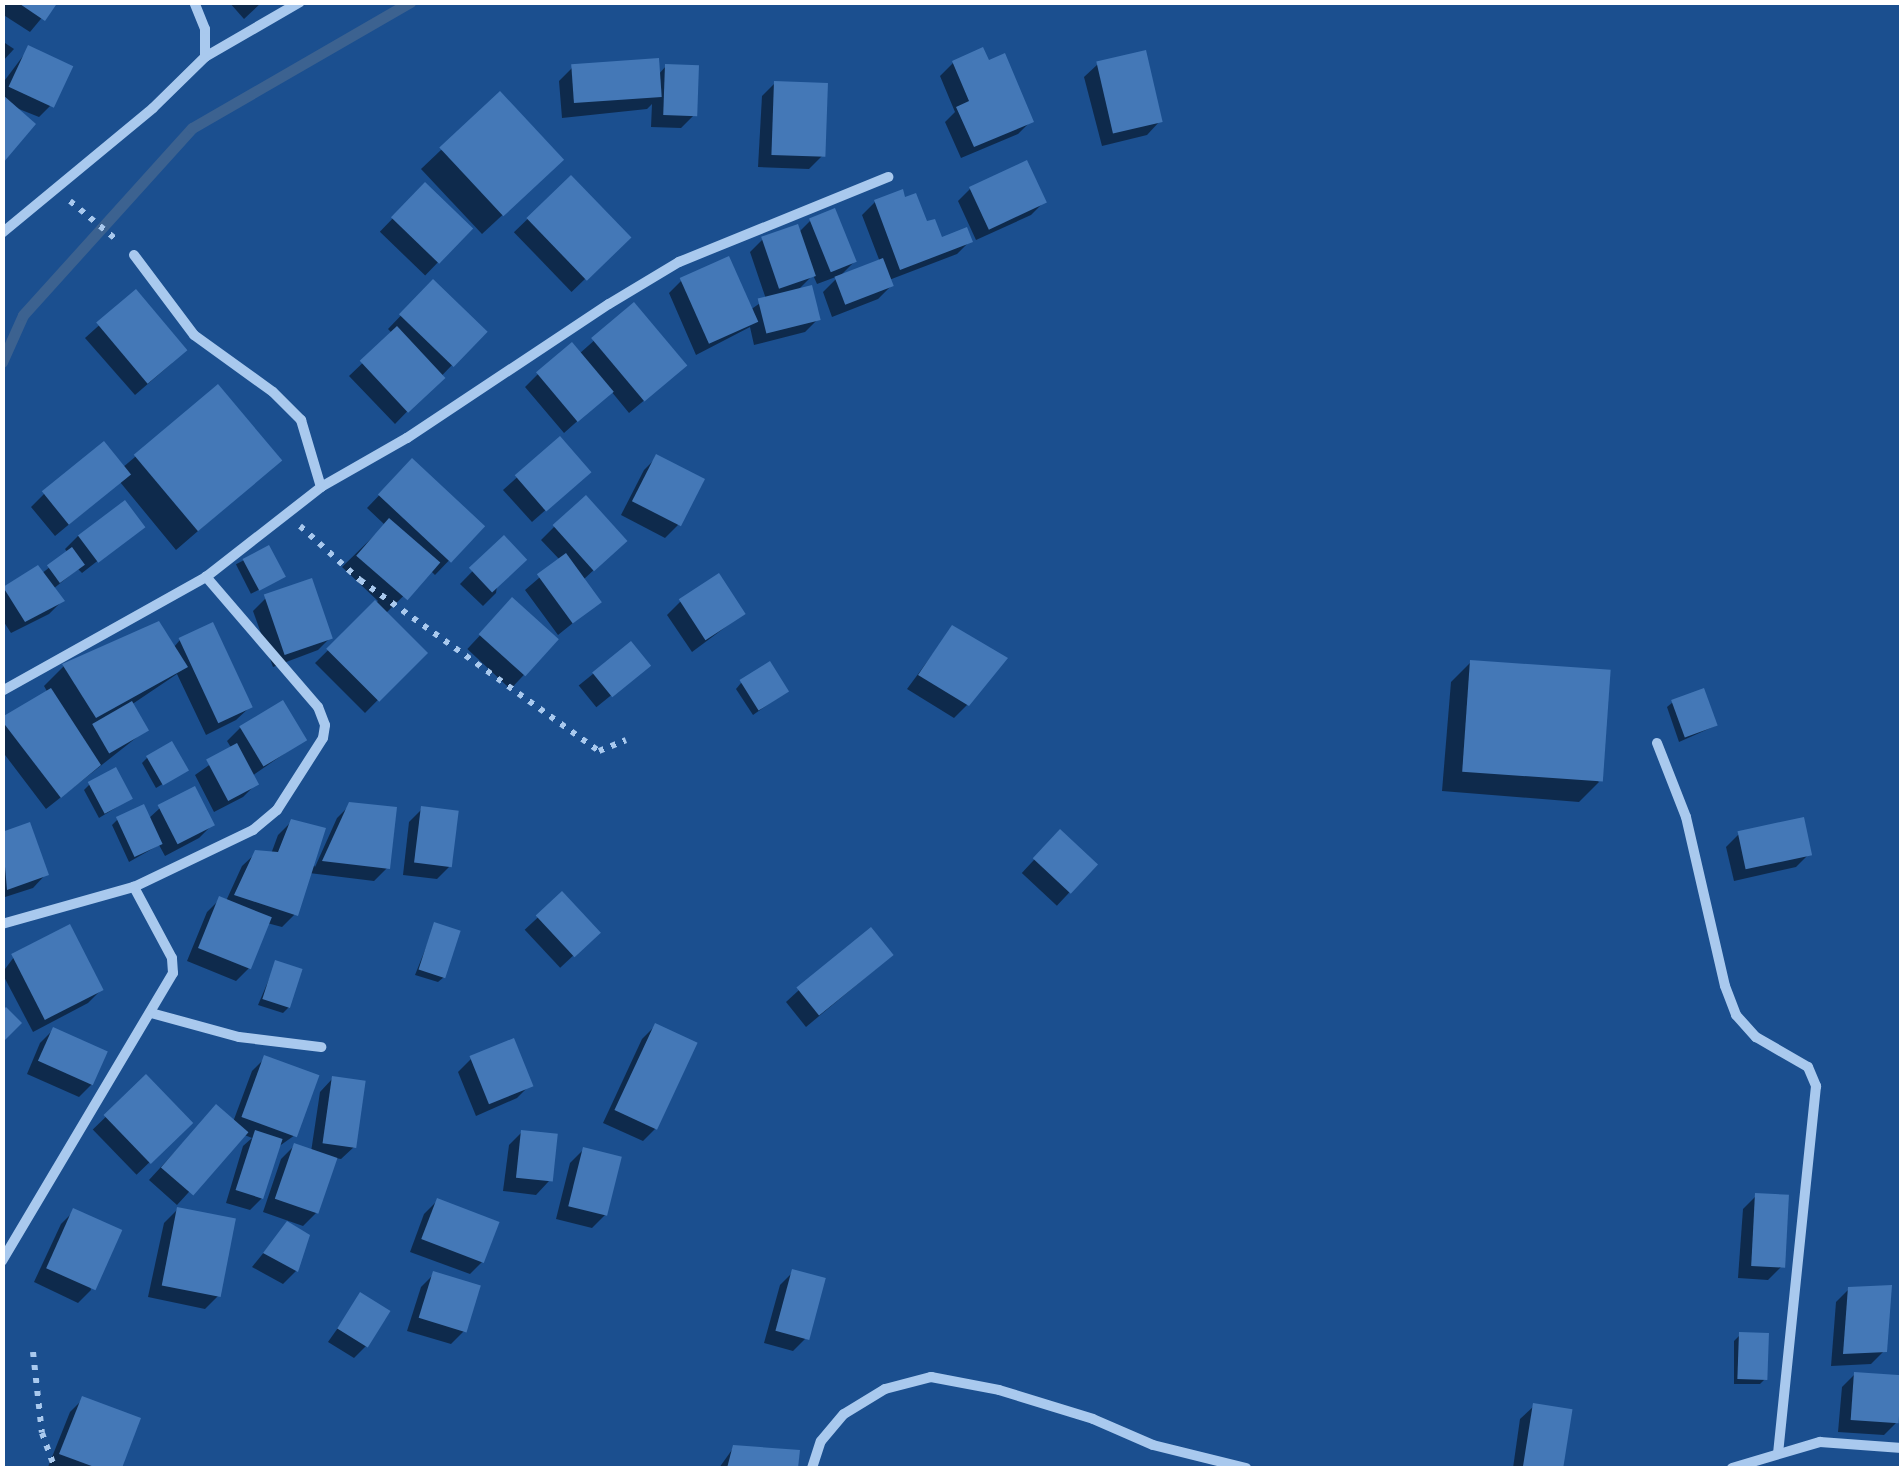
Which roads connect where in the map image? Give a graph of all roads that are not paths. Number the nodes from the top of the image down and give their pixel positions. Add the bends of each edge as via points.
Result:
1 (194, 2) edge
2 (300, 2) edge
3 (205, 57) junction
4 (888, 177) dead end
5 (2, 233) edge
6 (134, 255) road end
7 (321, 487) junction
8 (206, 576) junction
9 (2, 691) edge
10 (1657, 744) dead end
11 (134, 887) junction
12 (2, 924) edge
13 (151, 1014) junction
14 (321, 1046) dead end
15 (2, 1261) edge
16 (1902, 1448) edge
17 (1778, 1451) junction
18 (812, 1468) edge
19 (1246, 1468) edge
20 (1732, 1468) edge

1 - 3 street via 205,29
2 - 3 street
3 - 5 street
4 - 7 street via 679,262
6 - 7 street via 194,335 301,420
7 - 8 street
8 - 9 street
8 - 11 street via 318,707 323,738 277,810 254,830
10 - 17 street via 1686,818 1736,1015 1756,1037 1808,1068 1816,1086
11 - 12 street
11 - 13 street via 173,966
13 - 14 street via 239,1037
13 - 15 street
16 - 17 street via 1820,1442
17 - 20 street
18 - 19 street via 822,1441 844,1414 885,1389 931,1377 1000,1390 1153,1445

